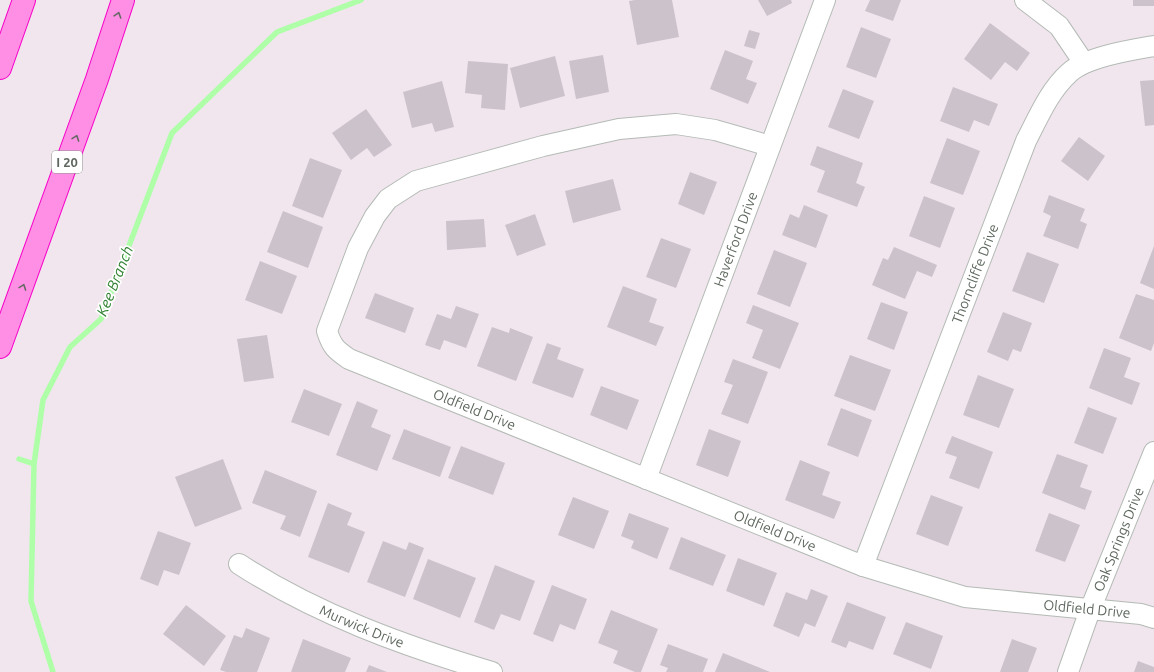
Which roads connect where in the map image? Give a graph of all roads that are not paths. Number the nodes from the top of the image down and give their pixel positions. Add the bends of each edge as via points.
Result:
1 (15, 0) edge
2 (24, 0) edge
3 (122, 0) edge
4 (825, 0) edge
5 (1025, 0) edge
6 (1154, 46) edge
7 (0, 64) edge
8 (1084, 64) junction
9 (0, 68) edge
10 (770, 146) junction
11 (10, 323) junction
12 (0, 347) edge
13 (0, 355) edge
14 (1154, 452) edge
15 (646, 479) junction
16 (239, 564) dead end
17 (863, 566) junction
18 (1090, 610) junction
19 (1154, 618) edge
20 (492, 672) edge
21 (1068, 672) edge

1 - 7 highway
2 - 9 highway
11 -> 3 highway, I 20
4 - 10 street, Haverford Drive
5 - 8 street via 1059,26
6 - 8 street, Thorncliffe Drive
8 - 17 street, Thorncliffe Drive via 1069,72 1055,90 1026,141
10 - 15 street, Haverford Drive
10 - 15 street, Oldfield Drive via 715,130 676,124 619,129 543,146 416,181 388,199 375,216 358,248 332,317 327,331 331,344 349,359
11 - 12 highway, I 20
11 - 13 highway
14 - 18 street, Oak Springs Drive
15 - 17 street, Oldfield Drive
16 - 20 street, Murwick Drive via 269,583 323,610 441,657
17 - 18 street, Oldfield Drive via 965,597
18 - 19 street, Oldfield Drive via 1141,614
18 - 21 street, Oak Springs Drive

